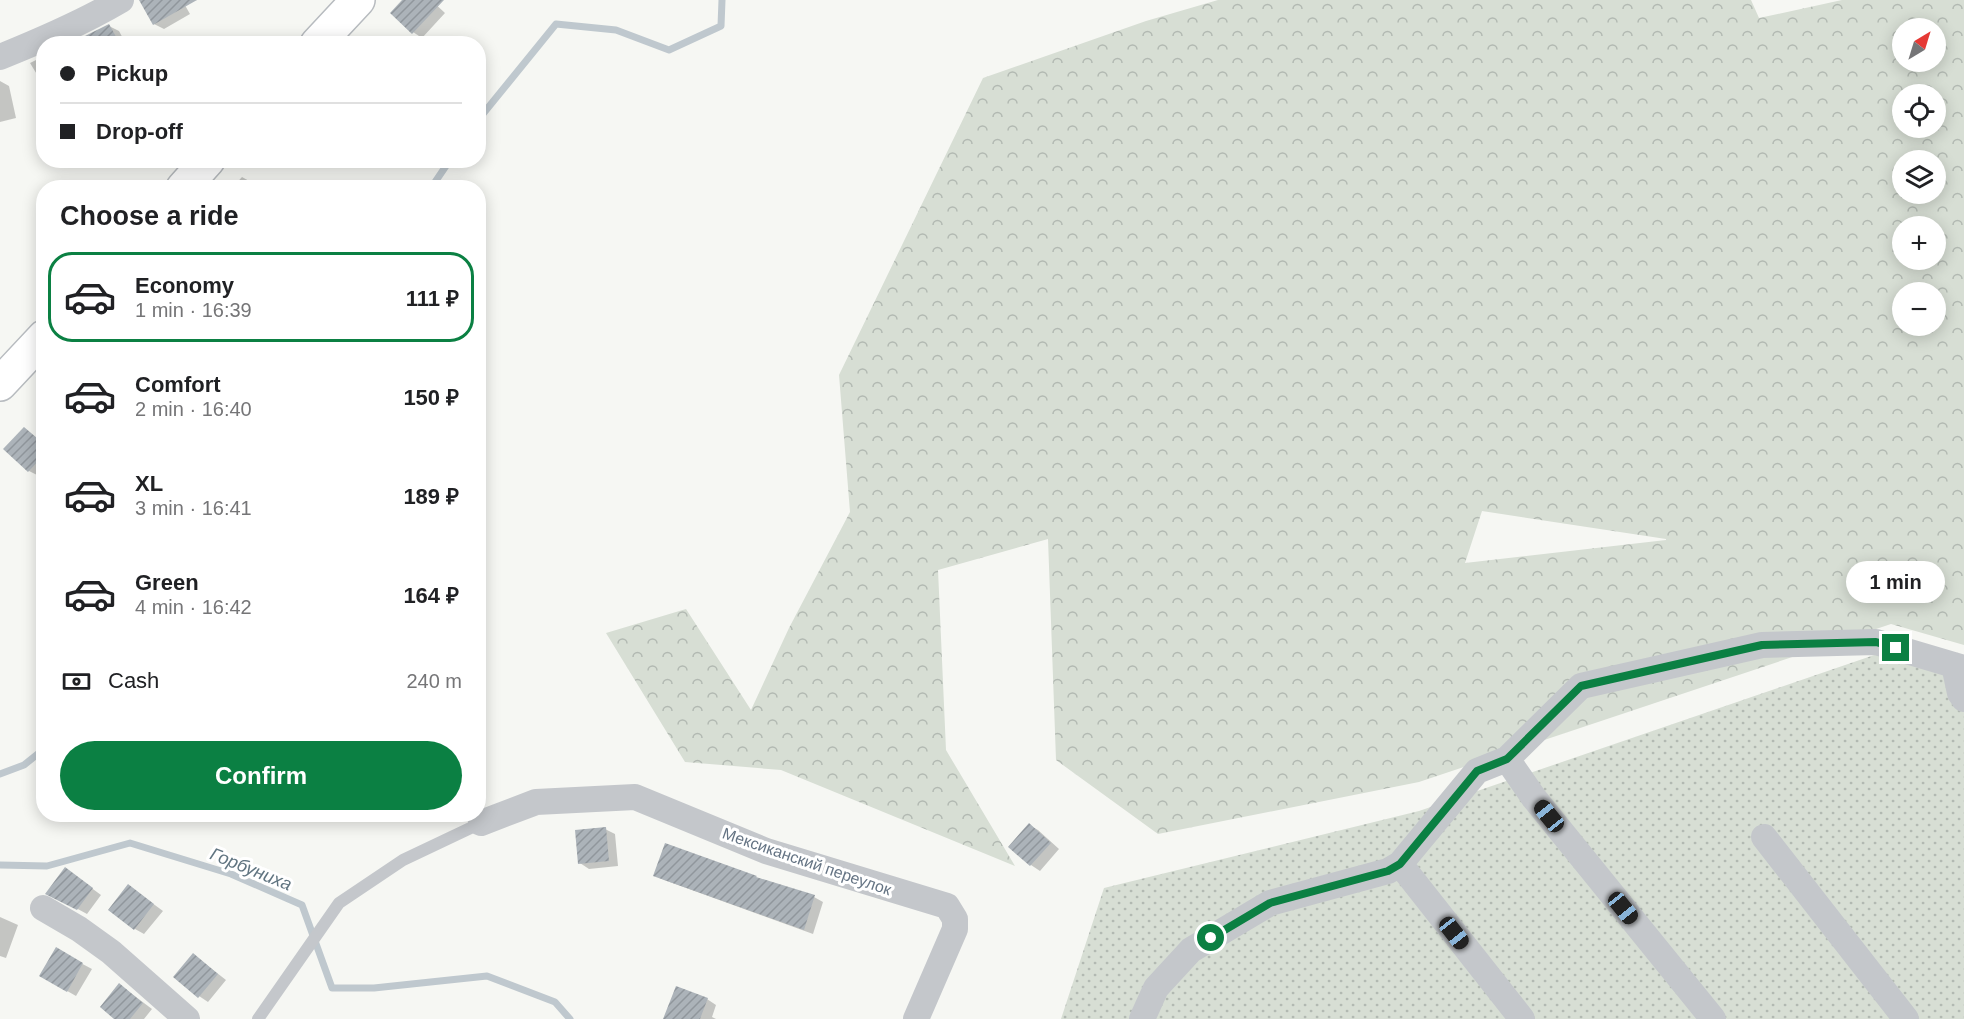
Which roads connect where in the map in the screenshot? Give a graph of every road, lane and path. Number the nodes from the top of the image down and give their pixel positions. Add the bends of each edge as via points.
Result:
1 (121, 0) edge
2 (358, 0) edge
3 (52, 36) edge
4 (324, 36) edge
5 (36, 42) edge
6 (0, 57) edge
7 (201, 168) edge
8 (190, 180) edge
9 (36, 344) edge
10 (6, 368) edge
11 (1959, 666) edge
12 (1964, 699) edge
13 (1507, 759) junction
14 (486, 821) edge
15 (481, 823) edge
16 (1764, 837) dead end
17 (1400, 864) junction
18 (43, 908) dead end
19 (1901, 1017) edge
20 (187, 1019) edge
21 (258, 1019) edge
22 (916, 1019) edge
23 (1142, 1019) edge
24 (1522, 1019) edge
25 (1713, 1019) edge

1 - 3 street
2 - 4 main road
5 - 6 street
7 - 8 main road
9 - 10 main road
11 - 12 street via 1960,693
11 - 13 street via 1876,642 1762,645 1581,686
13 - 17 street via 1477,771
13 - 25 street via 1534,798
14 - 22 street, Мексиканский переулок via 536,802 635,797 766,851 946,906 955,919 955,929
15 - 21 lane via 403,860 339,903
16 - 19 street
17 - 23 street via 1388,871 1270,903 1191,950 1156,988
17 - 24 street
18 - 20 street via 111,952

